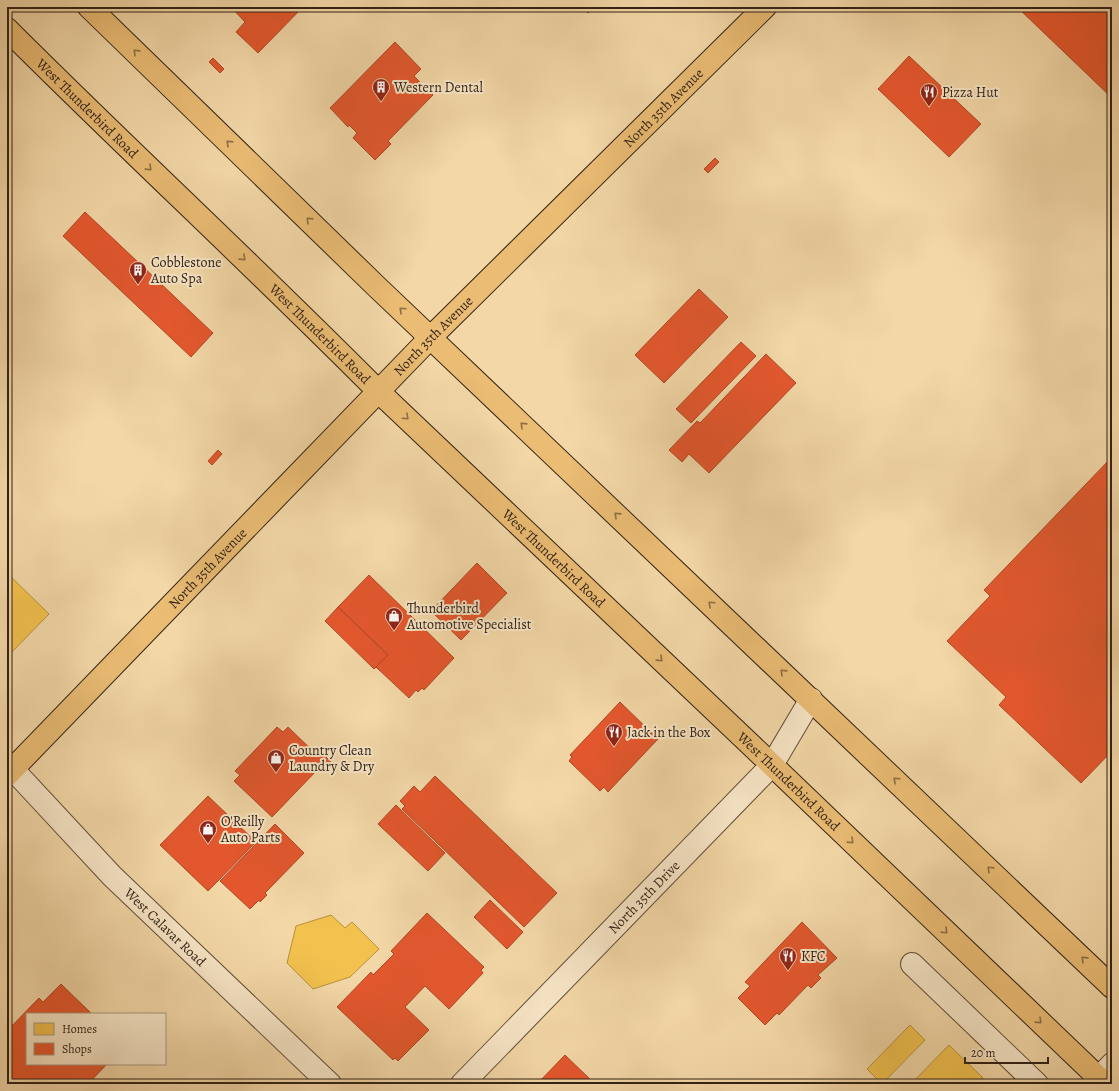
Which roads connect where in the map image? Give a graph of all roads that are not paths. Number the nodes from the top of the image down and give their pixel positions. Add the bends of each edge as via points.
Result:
1 (89, 7) edge
2 (765, 7) edge
3 (7, 29) edge
4 (430, 337) junction
5 (378, 391) junction
6 (811, 699) junction
7 (772, 765) junction
8 (9, 769) edge
9 (912, 964) dead end
10 (1112, 986) edge
11 (1102, 1078) edge
12 (330, 1084) edge
13 (462, 1084) edge
14 (1037, 1084) edge

4 -> 1 main road
2 - 4 main road, North 35th Avenue
3 -> 5 main road, West Thunderbird Road
4 - 5 main road, North 35th Avenue
6 -> 4 main road
5 -> 7 main road, West Thunderbird Road
5 - 8 main road, North 35th Avenue
6 - 7 street, North 35th Drive
10 -> 6 main road
7 -> 11 main road, West Thunderbird Road
7 - 13 street, North 35th Drive
8 - 12 street, West Calavar Road via 112,876
9 - 14 street

